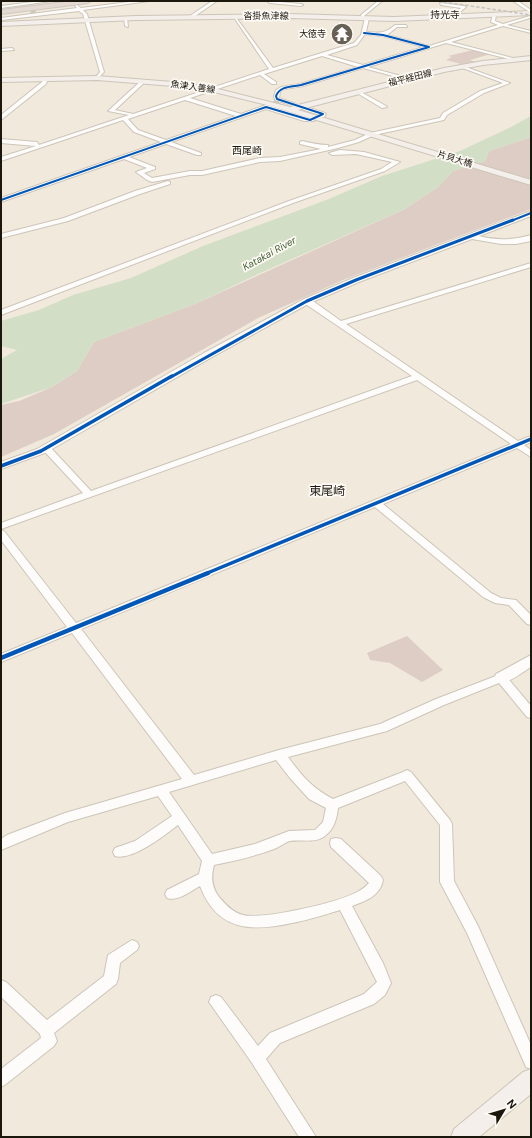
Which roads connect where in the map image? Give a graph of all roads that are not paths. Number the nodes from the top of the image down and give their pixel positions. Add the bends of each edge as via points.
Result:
1 (49, 1) edge
2 (88, 1) edge
3 (147, 1) edge
4 (215, 1) edge
5 (305, 1) edge
6 (380, 1) edge
7 (515, 1) edge
8 (270, 2) dead end
9 (441, 4) dead end
10 (301, 5) junction
11 (1, 7) edge
12 (79, 8) junction
13 (1, 12) edge
14 (36, 14) junction
15 (530, 14) edge
16 (494, 15) junction
17 (289, 16) junction
18 (191, 17) junction
19 (234, 17) junction
20 (453, 17) junction
21 (125, 18) junction
22 (365, 18) junction
23 (1, 19) edge
24 (86, 20) junction
25 (31, 23) junction
26 (1, 24) edge
27 (503, 25) junction
28 (127, 26) dead end
29 (406, 26) dead end
30 (531, 32) edge
31 (364, 33) junction
32 (383, 35) junction
33 (419, 37) dead end
34 (405, 41) junction
35 (446, 42) junction
36 (429, 47) junction
37 (12, 49) dead end
38 (1, 50) edge
39 (323, 55) junction
40 (531, 58) edge
41 (515, 60) junction
42 (462, 66) junction
43 (363, 67) junction
44 (272, 70) junction
45 (261, 74) junction
46 (46, 78) junction
47 (97, 78) junction
48 (406, 79) junction
49 (1, 80) edge
50 (144, 81) junction
51 (274, 84) dead end
52 (214, 90) junction
53 (359, 92) junction
54 (187, 99) junction
55 (293, 107) junction
56 (384, 107) dead end
57 (306, 109) dead end
58 (137, 114) junction
59 (241, 116) junction
60 (322, 116) dead end
61 (1, 118) edge
62 (124, 118) junction
63 (312, 120) dead end
64 (375, 135) junction
65 (1, 141) edge
66 (166, 142) junction
67 (302, 143) dead end
68 (346, 144) junction
69 (42, 145) junction
70 (200, 154) dead end
71 (125, 157) junction
72 (1, 159) edge
73 (280, 159) junction
74 (202, 173) junction
75 (531, 183) edge
76 (1, 200) edge
77 (531, 213) edge
78 (2, 234) edge
79 (472, 236) junction
80 (531, 238) edge
81 (531, 265) edge
82 (307, 301) junction
83 (1, 313) edge
84 (341, 323) junction
85 (418, 376) junction
86 (531, 439) edge
87 (517, 444) junction
88 (47, 448) junction
89 (531, 454) edge
90 (1, 466) edge
91 (89, 494) junction
92 (376, 503) junction
93 (1, 526) edge
94 (1, 533) edge
95 (531, 621) edge
96 (74, 628) junction
97 (1, 658) edge
98 (531, 660) edge
99 (501, 678) junction
100 (531, 714) edge
101 (279, 755) junction
102 (191, 781) junction
103 (161, 790) junction
104 (332, 805) junction
105 (180, 817) junction
106 (336, 843) dead end
107 (1, 846) edge
108 (120, 852) dead end
109 (209, 860) junction
110 (205, 877) junction
111 (172, 894) dead end
112 (343, 903) junction
113 (132, 946) dead end
114 (1, 988) edge
115 (216, 1002) dead end
116 (46, 1030) junction
117 (257, 1058) junction
118 (531, 1062) edge
119 (1, 1079) edge
120 (531, 1080) edge
121 (308, 1137) edge
122 (462, 1137) edge

1 - 11 street
2 - 13 highway
3 - 12 street
4 - 18 street
5 - 10 street
6 - 22 street via 362,16
7 - 15 street
8 - 10 street
9 - 20 street via 464,7
10 - 17 street
12 - 14 street
12 - 24 street via 85,14
14 - 23 street
14 - 25 street
15 - 16 main road, 沓掛魚津線
15 - 27 street
16 - 20 main road, 沓掛魚津線
16 - 27 street via 493,22
17 - 19 main road, 沓掛魚津線
17 - 22 main road, 沓掛魚津線
18 - 19 main road, 沓掛魚津線
18 - 21 main road, 沓掛魚津線
19 - 44 street
20 - 22 main road, 沓掛魚津線
21 - 24 main road, 沓掛魚津線
21 - 28 street
22 - 31 street
24 - 25 main road, 沓掛魚津線
24 - 47 street via 102,72
25 - 26 main road, 沓掛魚津線
27 - 30 street
27 - 35 street
29 - 32 street via 396,26
31 - 32 street
31 - 39 street via 359,43
32 - 34 street
33 - 34 street
34 - 36 street
35 - 36 street
35 - 41 street
36 - 43 street
37 - 38 street
39 - 43 street
39 - 44 street
40 - 41 main road, 福平経田線
41 - 42 main road, 福平経田線
42 - 48 main road, 福平経田線
42 - 64 street via 508,83 482,92 445,114 442,119
43 - 48 street
43 - 55 street via 278,91 277,99
44 - 45 street
45 - 51 street
45 - 52 street
46 - 47 main road, 魚津入善線
46 - 49 main road, 魚津入善線
46 - 61 street via 44,83
47 - 50 main road, 魚津入善線
48 - 53 main road, 福平経田線
50 - 52 main road, 魚津入善線
50 - 58 street via 111,111
52 - 54 street
52 - 55 main road, 魚津入善線
53 - 55 main road, 福平経田線
53 - 56 street
54 - 58 street
54 - 59 street
55 - 64 main road, 魚津入善線
57 - 60 street via 323,114
58 - 62 street
59 - 63 street via 266,107
59 - 66 street
62 - 66 street via 136,131
62 - 69 street
64 - 68 street
64 - 75 main road, 片貝大橋
65 - 69 street
66 - 70 street
66 - 71 street
67 - 68 street via 321,147
68 - 73 street
69 - 72 street
71 - 74 street via 153,168 139,172 149,179
71 - 76 street
73 - 74 street via 260,160
73 - 83 street via 273,163 281,165 345,151 397,162 383,170 291,202
74 - 78 street via 135,192 86,213 35,228
77 - 79 street
79 - 80 street via 505,243
79 - 82 street
81 - 84 street
82 - 84 street
82 - 88 street
84 - 85 street
85 - 87 street
85 - 91 street
86 - 87 street
87 - 89 street
87 - 92 street
88 - 90 street
88 - 91 street
91 - 93 street
92 - 95 street via 487,595 499,601 512,602
92 - 96 street
94 - 96 street
96 - 97 street
96 - 102 street
98 - 99 street
99 - 100 street
99 - 101 street via 383,728
101 - 102 street
101 - 104 street via 312,795
102 - 103 street
103 - 105 street
103 - 107 street via 66,818 12,839
104 - 109 street via 332,814 326,828 319,834 289,836 253,851 229,858
104 - 118 street via 407,776 446,824 447,882 473,930
105 - 108 street via 140,845
105 - 109 street
106 - 112 street via 376,880 375,886 364,895
109 - 110 street
110 - 111 street
110 - 112 street via 210,895 223,911 241,921 258,922 288,918
112 - 117 street via 384,983 369,1000 275,1038
113 - 116 street via 113,960 111,979
114 - 116 street
115 - 117 street
116 - 119 street via 49,1041
117 - 121 street
120 - 122 main road

